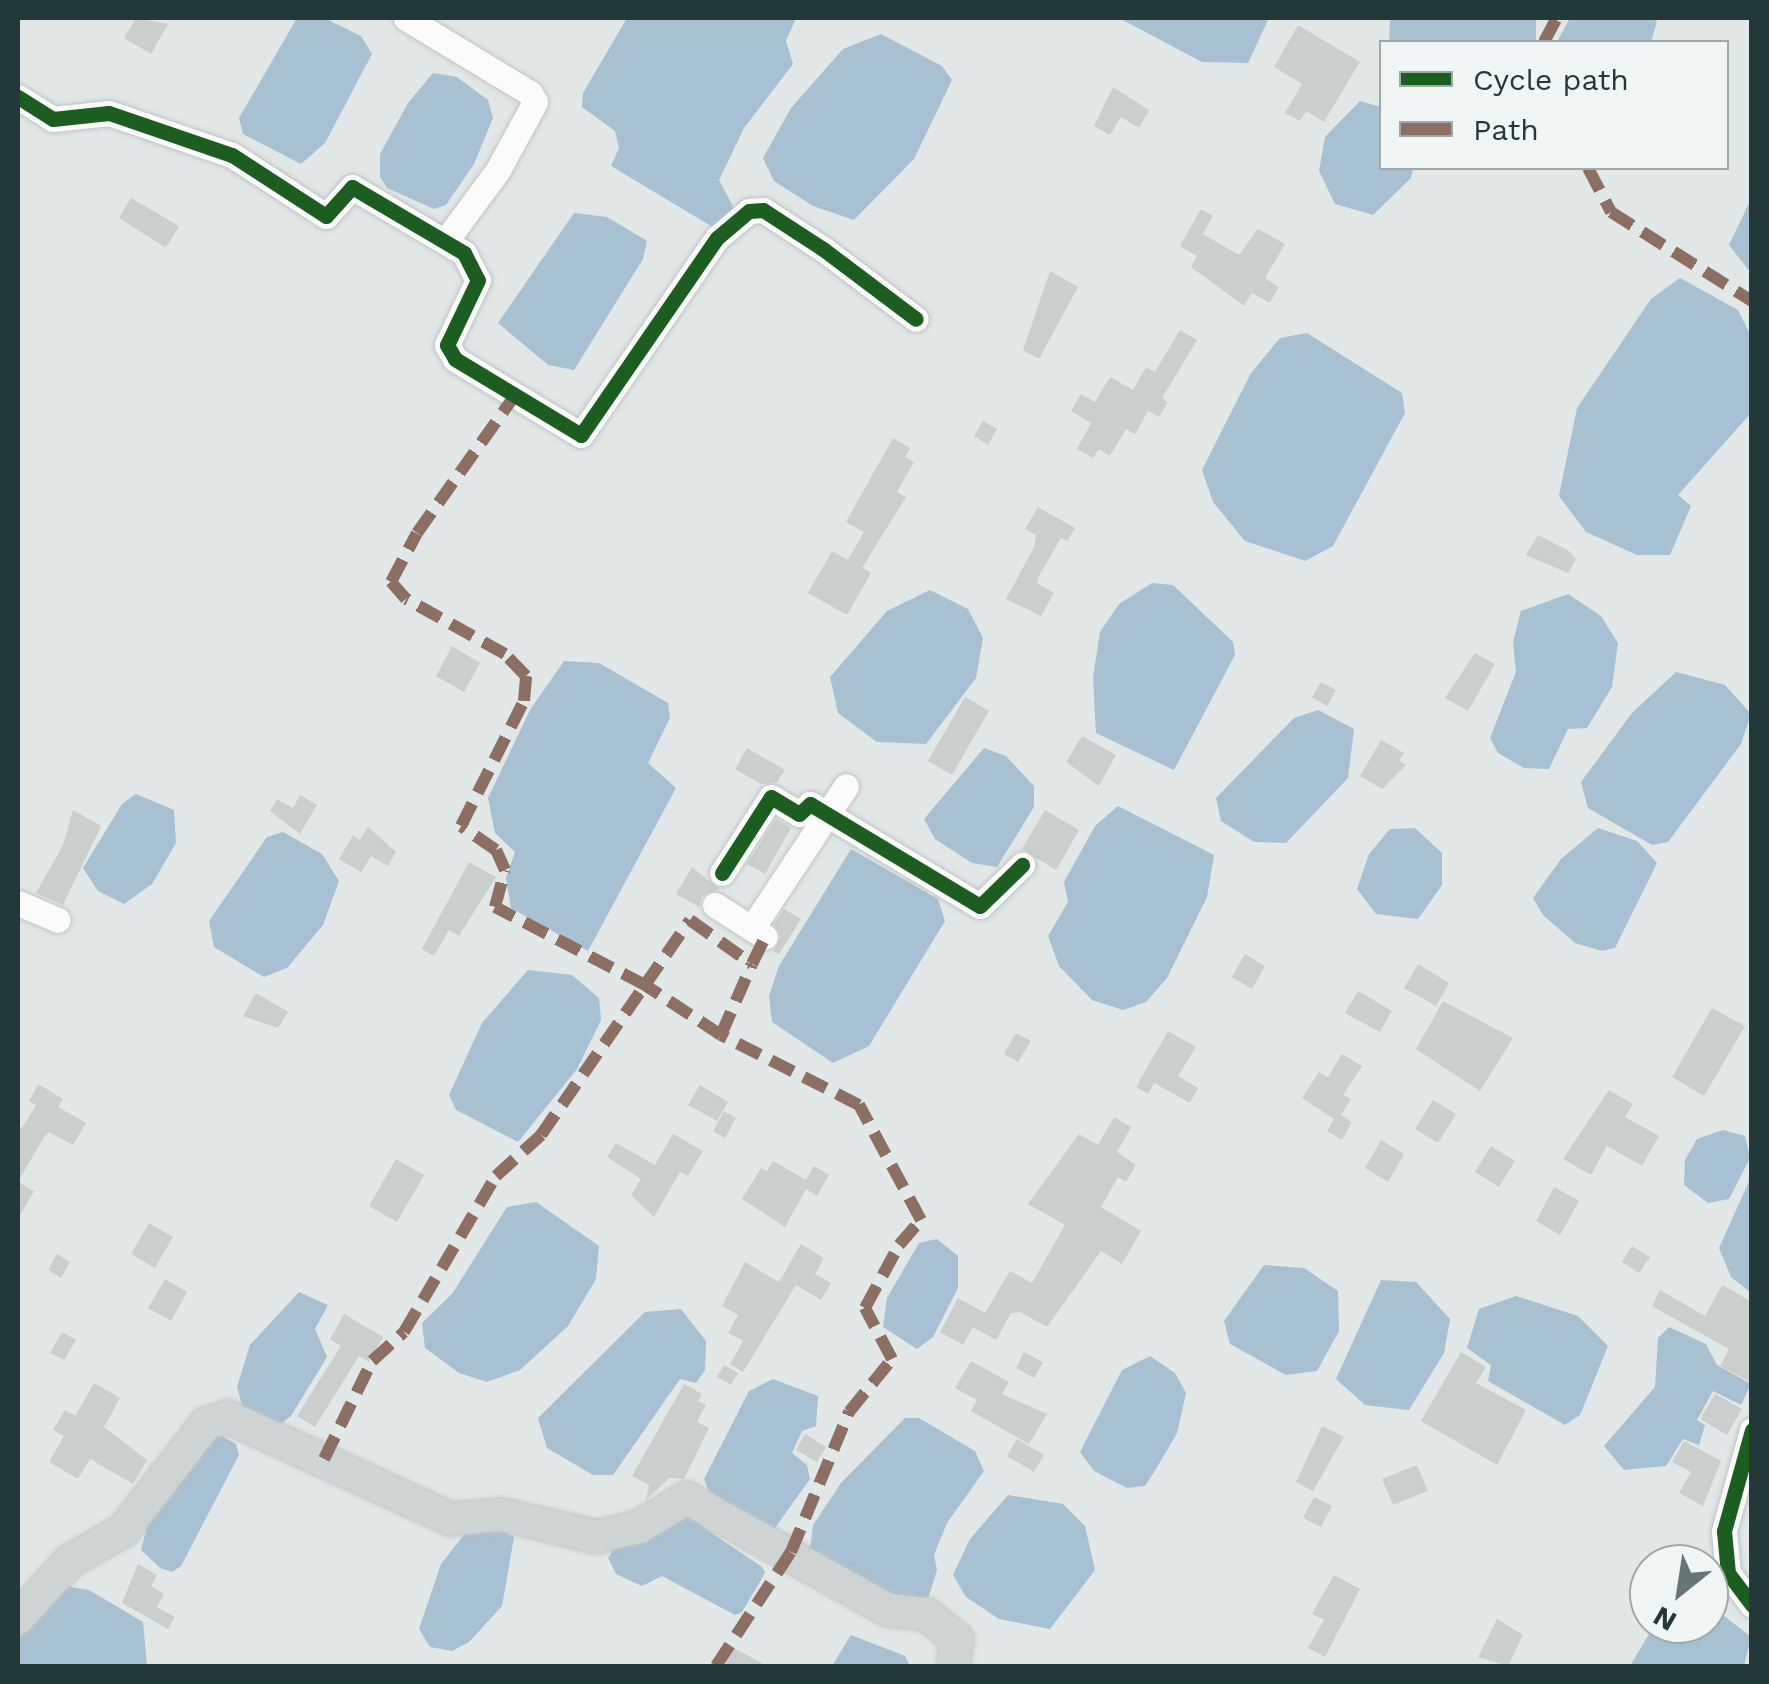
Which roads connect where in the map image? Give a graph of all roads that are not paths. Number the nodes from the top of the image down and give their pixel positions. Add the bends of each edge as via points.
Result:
1 (406, 18) edge
2 (18, 97) edge
3 (446, 242) junction
4 (916, 319) dead end
5 (846, 786) dead end
6 (828, 814) junction
7 (1022, 865) dead end
8 (722, 873) dead end
9 (18, 904) edge
10 (715, 905) dead end
11 (58, 920) dead end
12 (1752, 1430) edge
13 (1752, 1605) edge
14 (18, 1618) edge
15 (953, 1666) edge

1 - 3 street via 530,93 534,102 498,170
2 - 3 street via 53,119 109,114 232,155 326,216 352,188
3 - 4 street via 464,253 478,280 448,345 455,359 581,435 717,238 749,211 762,210 823,249
5 - 6 street
6 - 7 street via 980,906
6 - 8 street via 810,804 799,814 771,797
6 - 10 street via 758,932
9 - 11 street
12 - 13 street via 1724,1530 1728,1573
14 - 15 main road via 70,1562 124,1530 206,1424 228,1417 452,1518 503,1515 597,1537 638,1528 687,1498 888,1610 926,1614 957,1639

